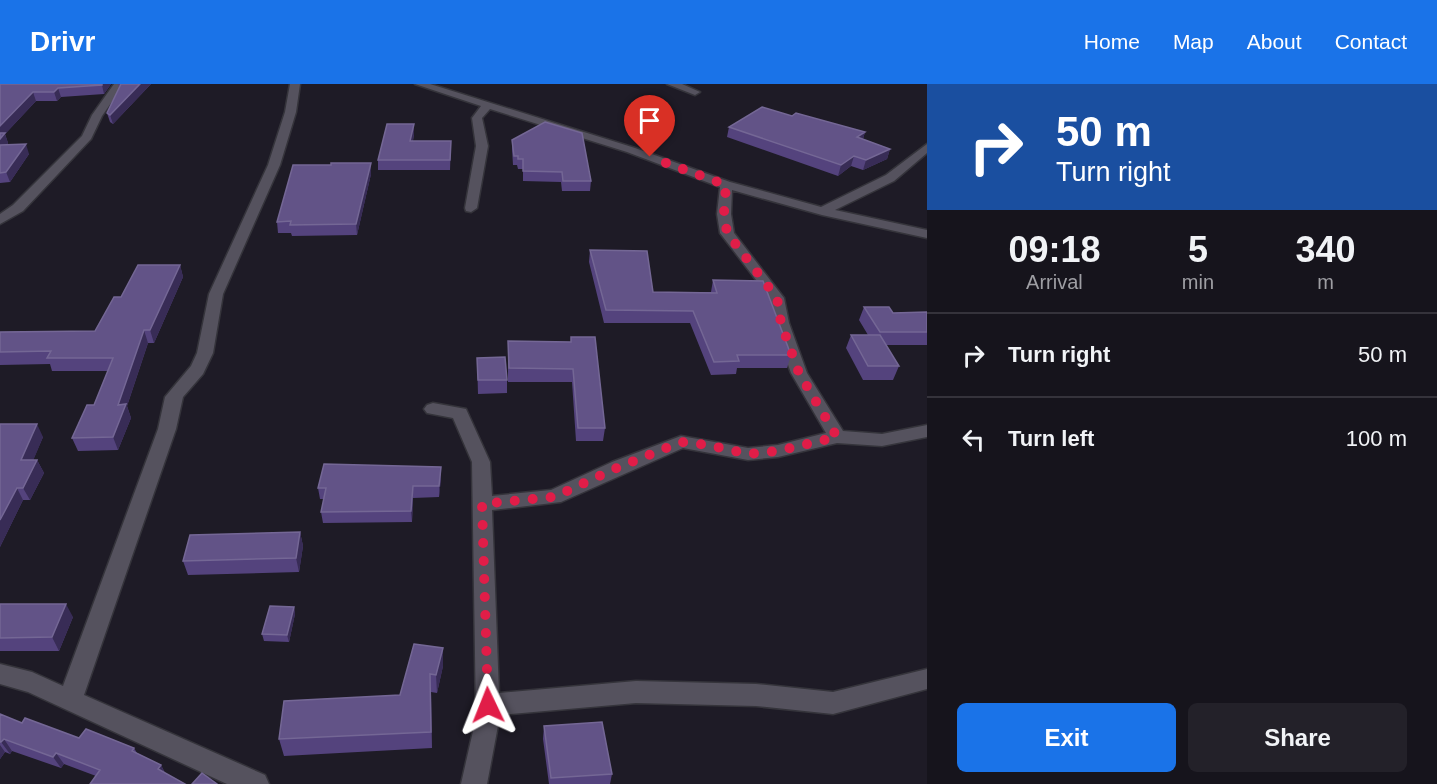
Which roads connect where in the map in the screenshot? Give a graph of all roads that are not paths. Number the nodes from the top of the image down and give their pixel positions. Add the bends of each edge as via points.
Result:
1 (119, 84) edge
2 (295, 84) edge
3 (420, 84) edge
4 (672, 84) edge
5 (695, 92) dead end
6 (487, 106) junction
7 (927, 147) edge
8 (726, 185) junction
9 (471, 208) dead end
10 (822, 212) junction
11 (0, 220) edge
12 (927, 234) edge
13 (433, 409) dead end
14 (927, 430) edge
15 (837, 437) junction
16 (482, 504) junction
17 (0, 674) edge
18 (927, 679) edge
19 (70, 700) junction
20 (488, 705) junction
21 (256, 784) edge
22 (474, 784) edge

1 - 11 street via 87,137 18,208
2 - 19 street via 292,114 280,148 257,208 214,297 210,340 201,364 174,395 167,429
3 - 6 street
4 - 5 street
6 - 8 street via 631,150
6 - 9 street via 477,118 482,146
7 - 10 street via 890,178
8 - 10 street
8 - 15 street via 727,233 777,298 781,323 799,373
10 - 12 street
13 - 16 street via 460,413 481,462
14 - 15 street via 882,440
15 - 16 street via 748,454 681,442 554,497
16 - 20 street
17 - 19 street
18 - 20 street via 833,703 756,695 636,693
19 - 21 street
20 - 22 street

